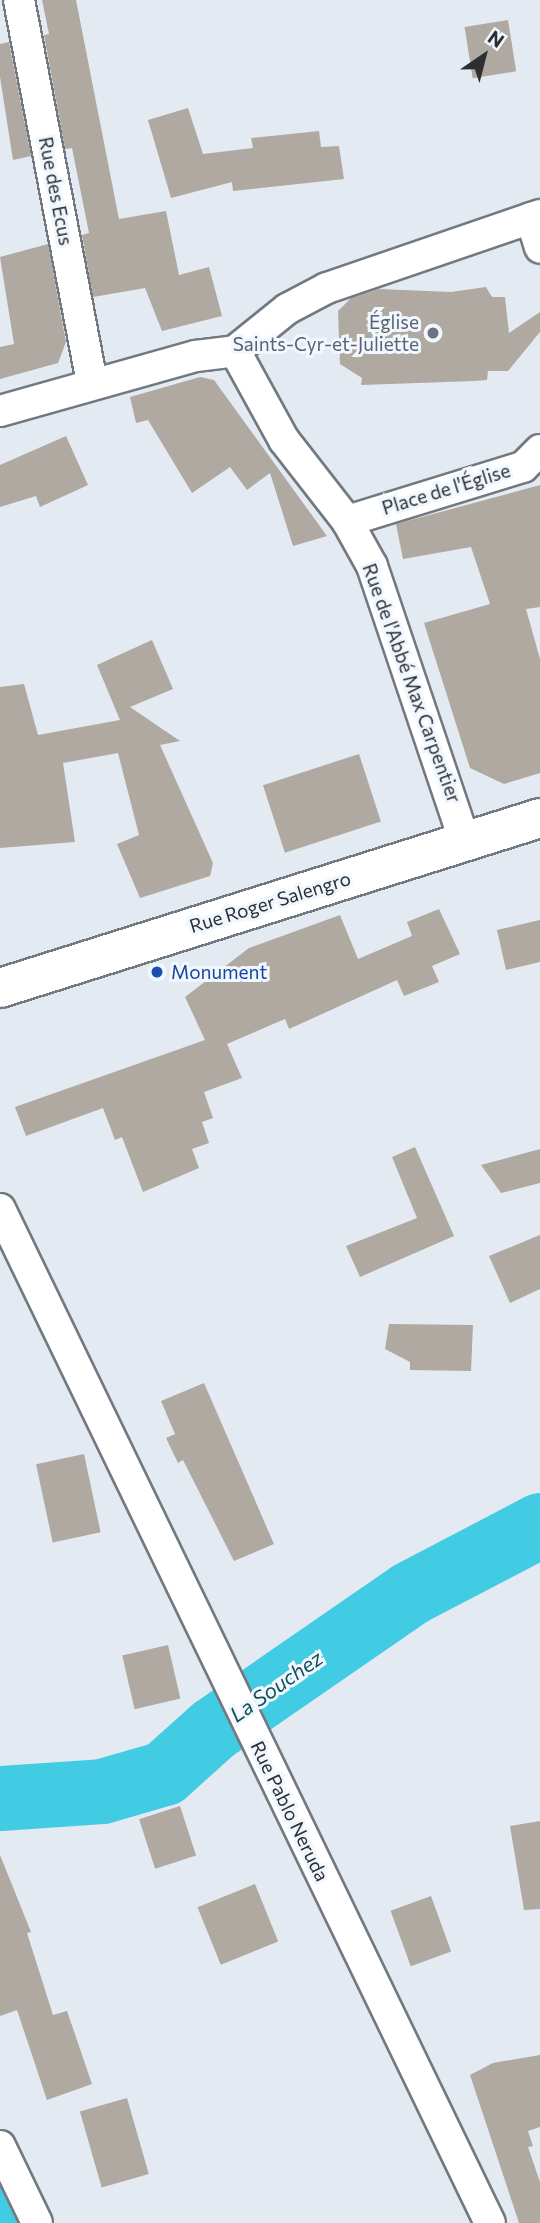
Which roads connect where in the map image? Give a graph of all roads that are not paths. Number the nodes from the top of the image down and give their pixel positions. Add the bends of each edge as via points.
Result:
1 (19, 0) edge
2 (536, 217) edge
3 (540, 248) edge
4 (235, 351) junction
5 (93, 383) junction
6 (0, 411) edge
7 (540, 450) edge
8 (347, 521) junction
9 (540, 818) edge
10 (465, 842) junction
11 (0, 988) edge
12 (0, 1209) edge
13 (0, 2146) edge
14 (37, 2223) edge
15 (490, 2223) edge

1 - 5 street, Rue des Ecus
2 - 3 street
2 - 4 street via 327,289 286,309
4 - 5 street via 195,356
4 - 8 street, Rue de l'Abbé Max Carpentier via 284,440
5 - 6 street
7 - 8 street, Place de l'Église via 523,467
8 - 10 street, Rue de l'Abbé Max Carpentier via 372,566
9 - 10 main road, Rue Roger Salengro
10 - 11 main road, Rue Roger Salengro
12 - 15 street, Rue Pablo Neruda
13 - 14 street

